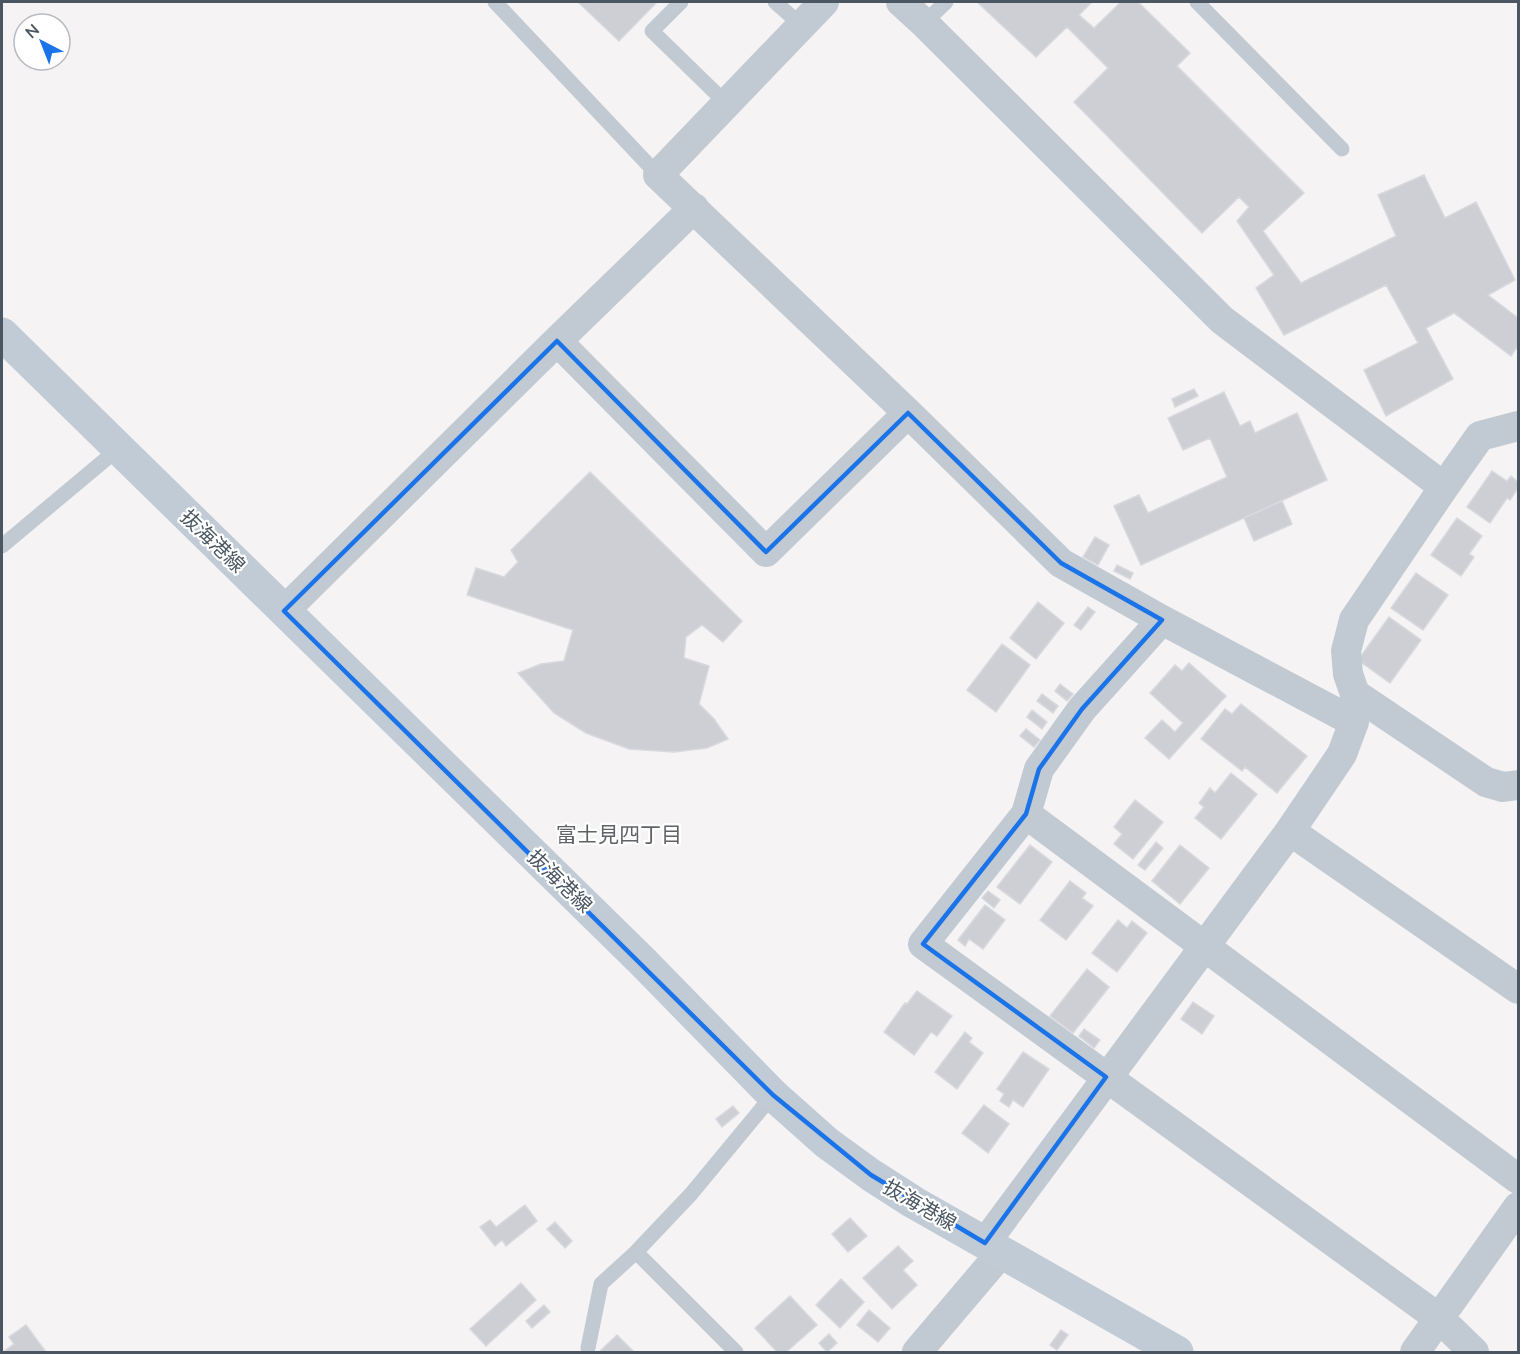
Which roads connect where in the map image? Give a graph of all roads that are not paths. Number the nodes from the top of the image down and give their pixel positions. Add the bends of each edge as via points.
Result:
1 (495, 2) edge
2 (681, 2) edge
3 (775, 2) edge
4 (824, 2) edge
5 (901, 2) edge
6 (946, 2) edge
7 (1197, 2) edge
8 (924, 23) junction
9 (801, 25) junction
10 (727, 104) junction
11 (1342, 149) dead end
12 (658, 175) junction
13 (694, 208) junction
14 (2, 334) edge
15 (557, 341) junction
16 (908, 413) junction
17 (1518, 426) edge
18 (118, 449) junction
19 (1444, 487) junction
20 (2, 546) edge
21 (284, 611) junction
22 (1162, 620) junction
23 (1354, 708) junction
24 (1518, 785) edge
25 (1026, 814) junction
26 (1290, 831) junction
27 (1204, 946) junction
28 (1518, 989) edge
29 (1106, 1077) junction
30 (772, 1095) junction
31 (1518, 1179) edge
32 (1518, 1207) edge
33 (993, 1248) junction
34 (636, 1252) junction
35 (1440, 1319) junction
36 (588, 1348) dead end
37 (735, 1353) edge
38 (917, 1353) edge
39 (1177, 1353) edge
40 (1415, 1353) edge
41 (1474, 1353) edge

1 - 12 lane
2 - 10 lane via 652,31
3 - 9 lane
4 - 9 street
5 - 8 street
6 - 8 lane
7 - 11 lane
8 - 19 street via 1222,320
9 - 10 street
10 - 12 street
12 - 13 street
13 - 15 street
13 - 16 street
14 - 18 main road, 抜海港線
15 - 16 street via 766,552
15 - 21 street
16 - 22 street via 1060,563
17 - 19 street via 1480,436
18 - 20 lane
18 - 21 main road, 抜海港線
19 - 23 street via 1354,620 1346,651
21 - 30 main road, 抜海港線 via 642,961
22 - 23 street
22 - 25 street via 1082,709 1039,769
23 - 24 street via 1486,782 1503,787
23 - 26 street via 1342,754
25 - 27 street
25 - 29 street via 923,944
26 - 27 street
26 - 28 street
27 - 29 street
27 - 31 street
29 - 33 street
29 - 35 street
30 - 33 main road, 抜海港線 via 826,1143 871,1175
30 - 34 lane via 691,1194
32 - 35 street
33 - 38 street
33 - 39 main road, 抜海港線
34 - 36 lane via 601,1284
34 - 37 lane
35 - 40 street
35 - 41 street

